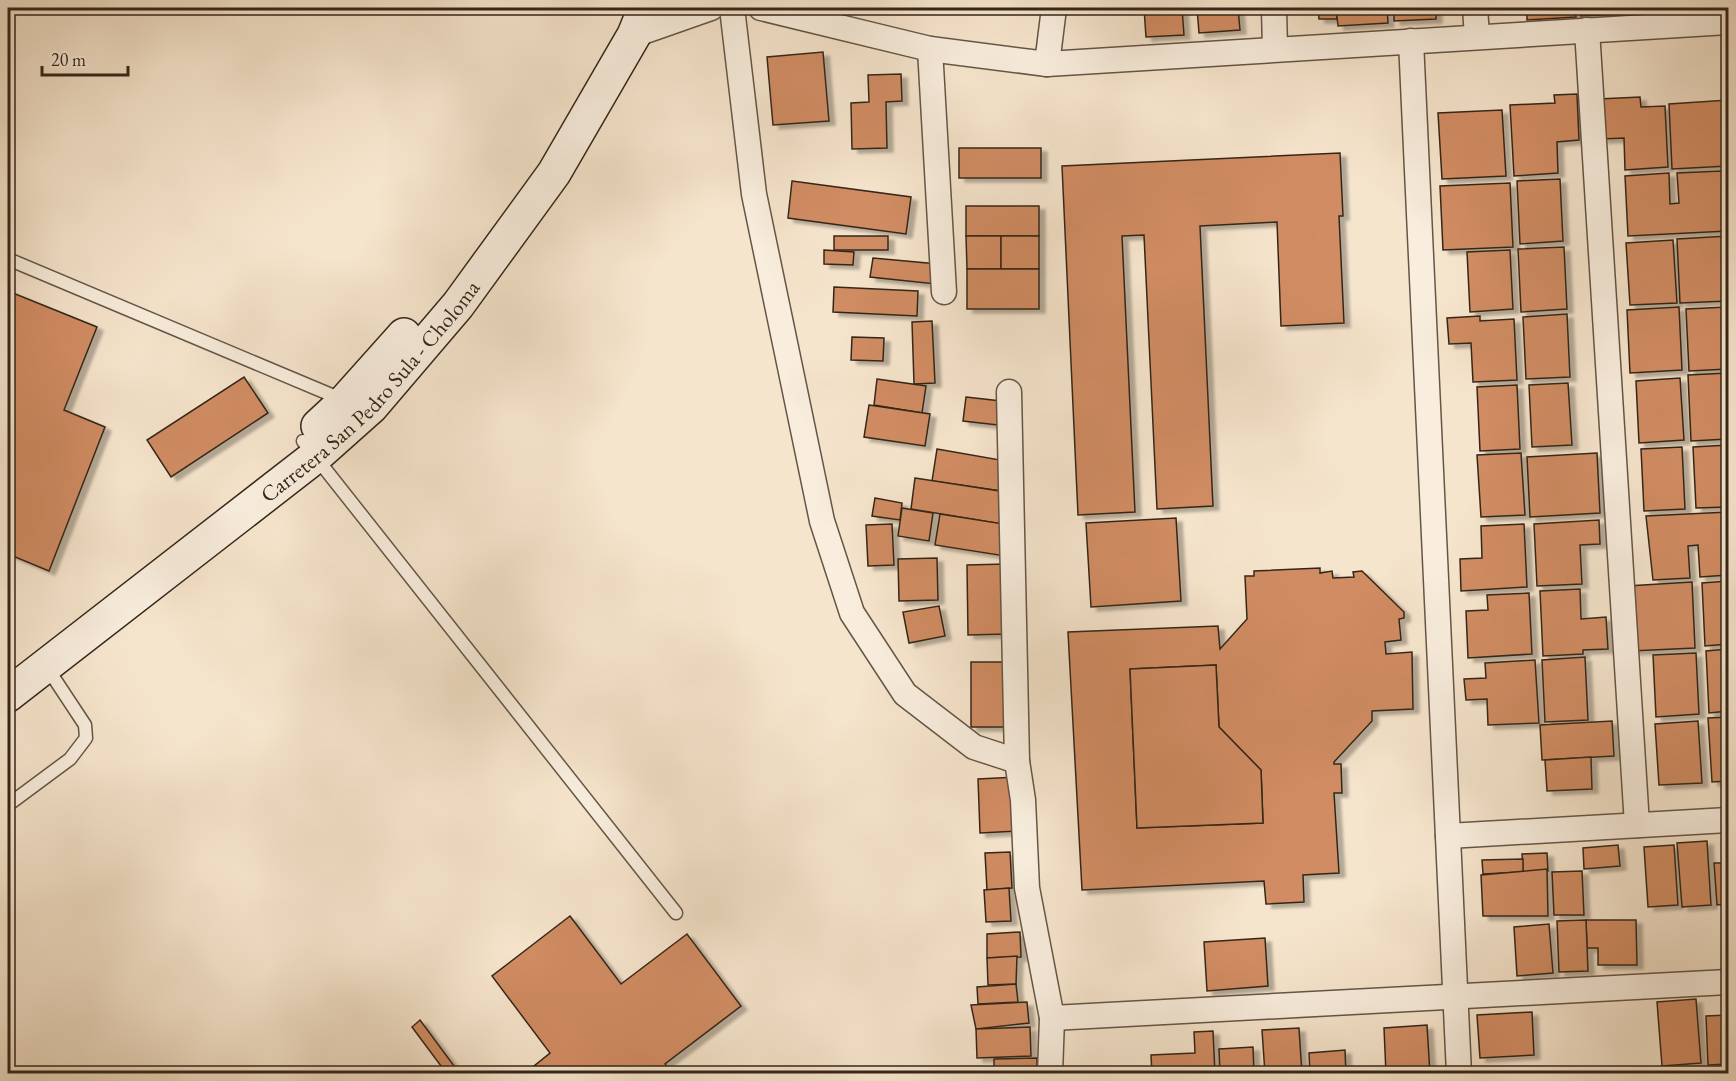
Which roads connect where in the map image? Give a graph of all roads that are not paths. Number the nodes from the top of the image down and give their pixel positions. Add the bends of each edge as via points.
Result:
1 (711, 8) edge
2 (732, 8) edge
3 (762, 8) edge
4 (1054, 8) edge
5 (1274, 8) edge
6 (1475, 8) edge
7 (1662, 16) edge
8 (634, 17) edge
9 (1728, 22) edge
10 (1587, 30) junction
11 (1477, 36) junction
12 (1411, 41) junction
13 (930, 49) junction
14 (1275, 49) junction
15 (1047, 64) junction
16 (8, 259) edge
17 (944, 292) dead end
18 (1009, 392) dead end
19 (358, 404) junction
20 (310, 448) junction
21 (45, 666) junction
22 (8, 669) edge
23 (8, 695) edge
24 (1017, 761) junction
25 (8, 803) edge
26 (1728, 820) edge
27 (1636, 825) junction
28 (1448, 836) junction
29 (676, 913) dead end
30 (1728, 982) edge
31 (1456, 997) junction
32 (1052, 1018) junction
33 (1050, 1074) edge
34 (1460, 1074) edge

1 - 8 street
2 - 24 street via 754,194 822,521 852,613 905,694 974,747
3 - 13 street
4 - 15 street
5 - 14 street
6 - 11 street
7 - 9 street
7 - 10 street
8 - 19 main road, Carretera San Pedro Sula - Choloma via 554,172 458,305
10 - 11 street
10 - 27 street
11 - 12 street
12 - 14 street
12 - 28 street
13 - 15 street
13 - 17 street
14 - 15 street
16 - 19 lane
18 - 24 street
19 - 20 main road, Carretera San Pedro Sula - Choloma
20 - 21 main road, Carretera San Pedro Sula - Choloma
20 - 22 main road, Carretera San Pedro Sula - Choloma
20 - 29 lane
21 - 23 main road, Carretera San Pedro Sula - Choloma
21 - 25 lane via 86,724 86,738 70,759
24 - 32 street via 1027,888
26 - 27 street
27 - 28 street
28 - 31 street
30 - 31 street
31 - 32 street
31 - 34 street
32 - 33 street

